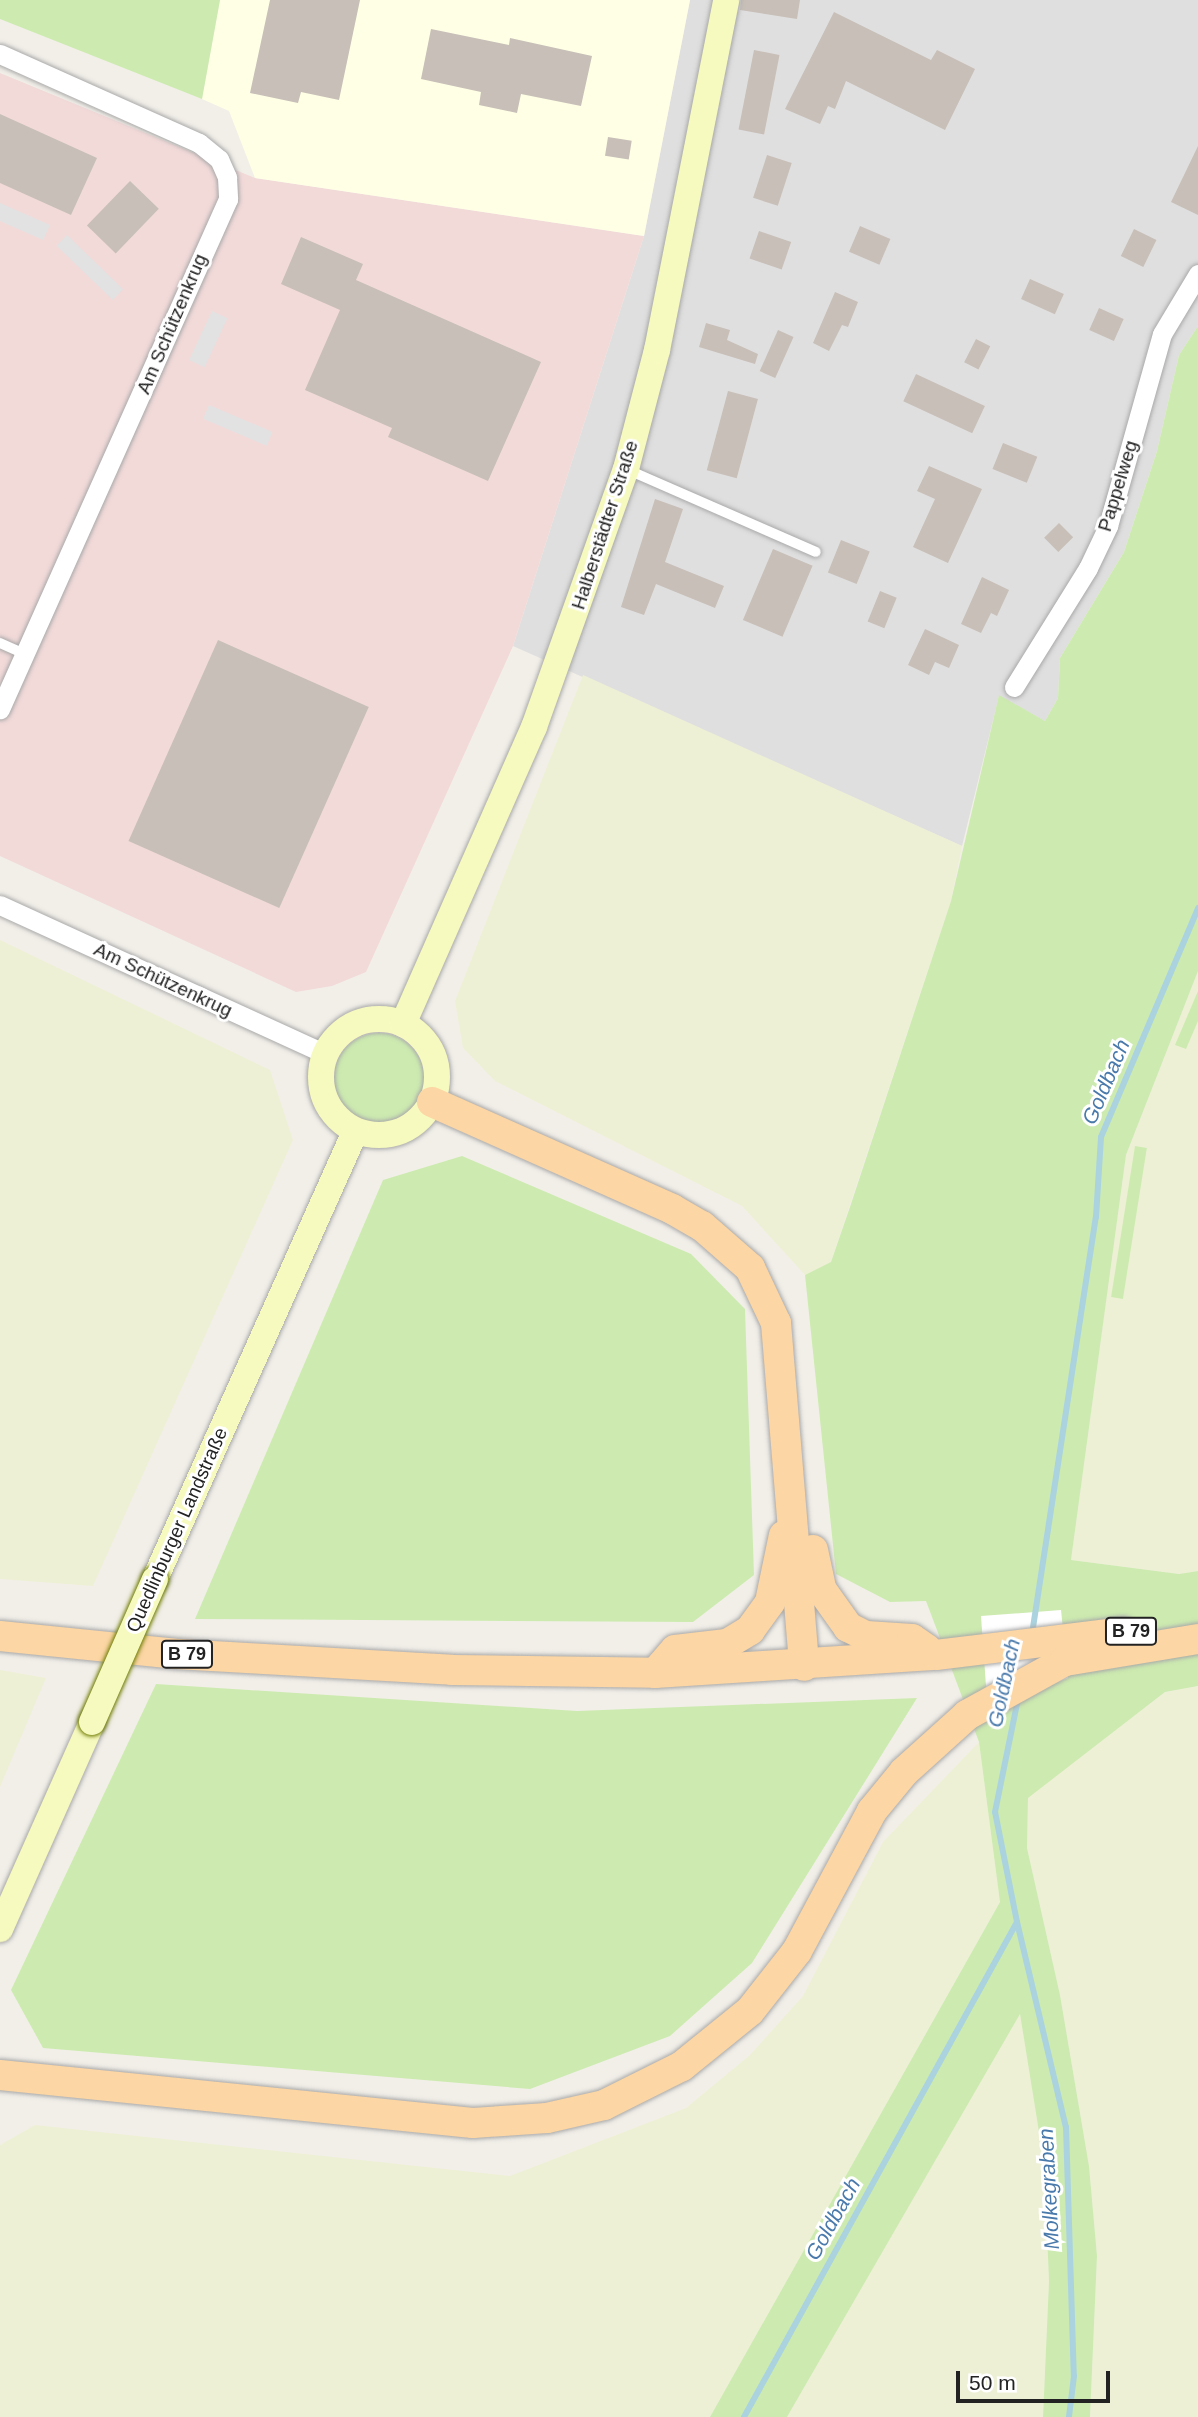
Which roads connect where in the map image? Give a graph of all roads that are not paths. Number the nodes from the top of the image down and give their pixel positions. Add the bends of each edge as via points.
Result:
1 (726, 0) edge
2 (0, 54) edge
3 (1198, 274) edge
4 (625, 469) junction
5 (816, 552) dead end
6 (0, 643) edge
7 (25, 654) junction
8 (1014, 687) dead end
9 (0, 709) edge
10 (0, 905) edge
11 (403, 1024) junction
12 (325, 1054) junction
13 (432, 1102) junction
14 (355, 1131) junction
15 (789, 1500) junction
16 (1198, 1622) edge
17 (0, 1636) edge
18 (1198, 1639) edge
19 (1064, 1651) junction
20 (936, 1655) junction
21 (804, 1666) junction
22 (655, 1673) junction
23 (0, 1929) edge
24 (0, 2075) edge

1 - 4 main road, Halberstädter Straße via 657,350
2 - 7 street, Am Schützenkrug via 199,143 219,159 228,177 228,199
3 - 8 street, Pappelweg via 1162,334 1108,526 1088,568
4 - 5 lane
4 - 11 main road, Halberstädter Straße via 559,663
6 - 7 lane
7 - 9 street, Am Schützenkrug
10 - 12 street, Am Schützenkrug
11 - 12 main road via 388,1019 358,1023 344,1030
11 - 13 main road via 424,1040 436,1063
12 - 14 main road via 321,1079 327,1105
13 - 14 main road via 406,1130 381,1136
13 - 15 main road via 672,1209 702,1226 750,1268 776,1323
14 - 23 main road, Quedlinburger Landstraße, bridge
15 - 20 main road via 810,1523 821,1589 849,1627 866,1636 912,1639
15 - 21 main road
15 - 22 main road via 776,1583 761,1617 727,1644 675,1650
16 - 19 main road, B 79
17 - 22 main road, B 79 via 177,1654 452,1670
18 - 19 main road
19 - 20 main road, B 79 via 984,1649
19 - 24 main road via 945,1733 888,1790 851,1848 797,1951 750,2011 682,2066 604,2105 547,2118 473,2123
20 - 21 main road, B 79
21 - 22 main road, B 79

